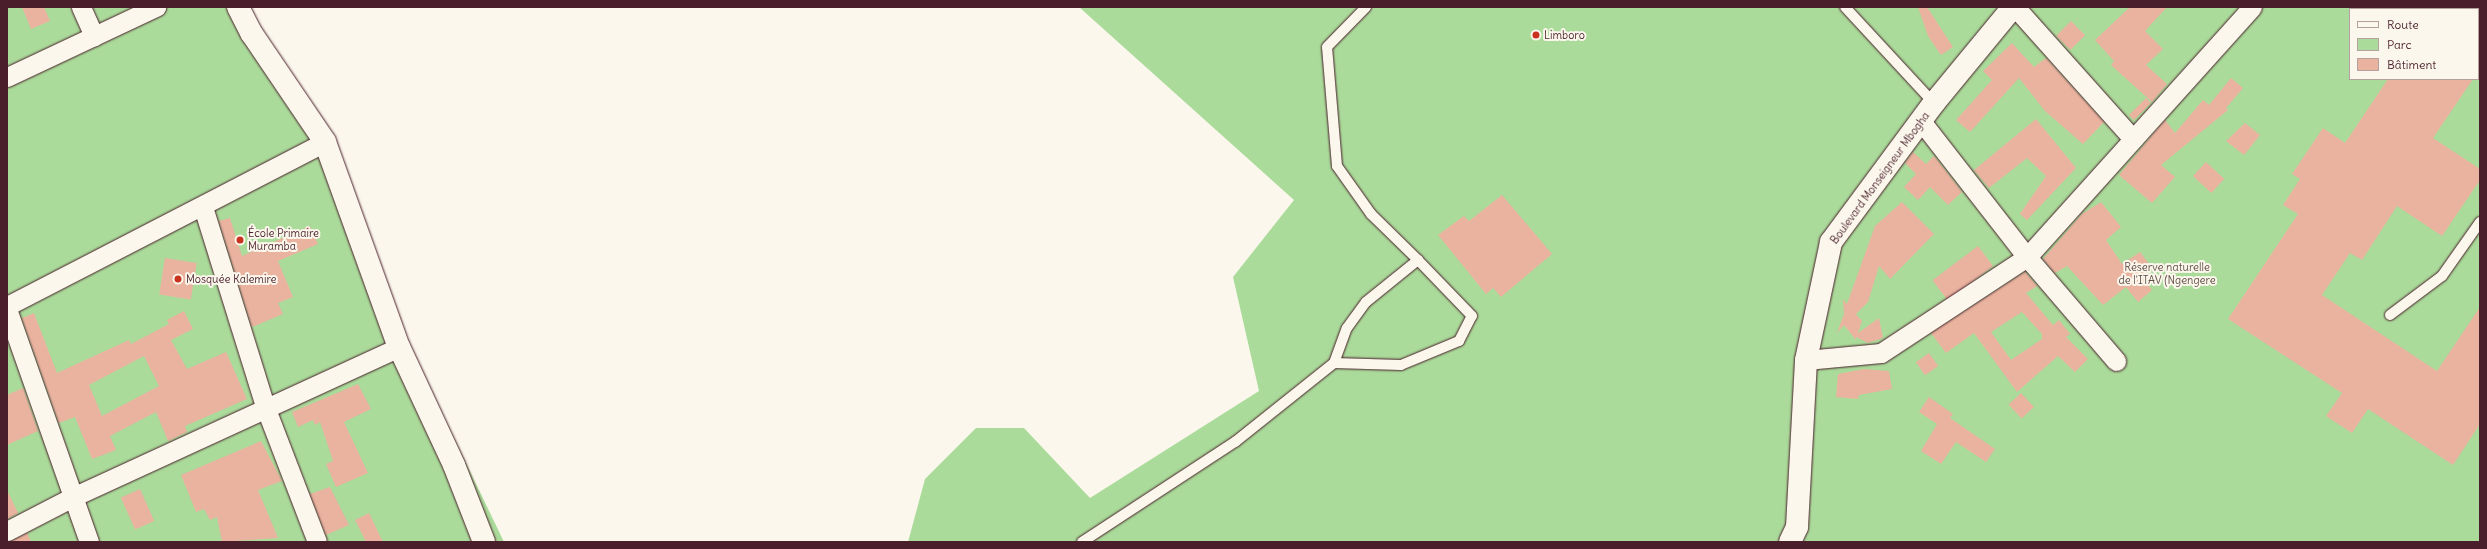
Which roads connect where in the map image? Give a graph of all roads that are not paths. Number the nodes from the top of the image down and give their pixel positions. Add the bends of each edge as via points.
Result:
1 (81, 7) edge
2 (156, 7) edge
3 (238, 7) edge
4 (1366, 7) edge
5 (1845, 7) edge
6 (2014, 7) edge
7 (2252, 7) edge
8 (94, 36) junction
9 (7, 77) edge
10 (1934, 103) junction
11 (1921, 121) junction
12 (2133, 139) junction
13 (325, 142) junction
14 (203, 207) junction
15 (2480, 222) edge
16 (2027, 257) junction
17 (1418, 260) junction
18 (7, 308) edge
19 (2390, 315) dead end
20 (399, 347) junction
21 (1806, 360) junction
22 (2116, 361) dead end
23 (1334, 362) junction
24 (266, 409) junction
25 (73, 497) junction
26 (7, 531) edge
27 (88, 542) edge
28 (318, 542) edge
29 (484, 542) edge
30 (1082, 542) edge
31 (1790, 542) edge

1 - 8 street
2 - 8 street
3 - 13 street via 252,34
4 - 17 lane via 1327,47 1337,166 1371,214
5 - 10 lane
6 - 10 street, Boulevard Monseigneur Mbogha
6 - 12 street
7 - 12 street
8 - 9 street
10 - 11 street, Boulevard Monseigneur Mbogha
11 - 16 street
11 - 21 street, Boulevard Monseigneur Mbogha via 1831,242
12 - 16 street
13 - 14 street
13 - 20 street
14 - 18 street
14 - 24 street
15 - 19 lane via 2442,276
16 - 21 street via 1881,353
16 - 22 street
17 - 23 lane via 1366,302 1346,328
17 - 23 lane via 1472,316 1459,341 1401,365
18 - 25 street
20 - 24 street
20 - 29 street via 454,465
21 - 31 street, Boulevard Monseigneur Mbogha via 1797,527
23 - 30 lane via 1235,442
24 - 25 street
24 - 28 street
25 - 26 street
25 - 27 street

